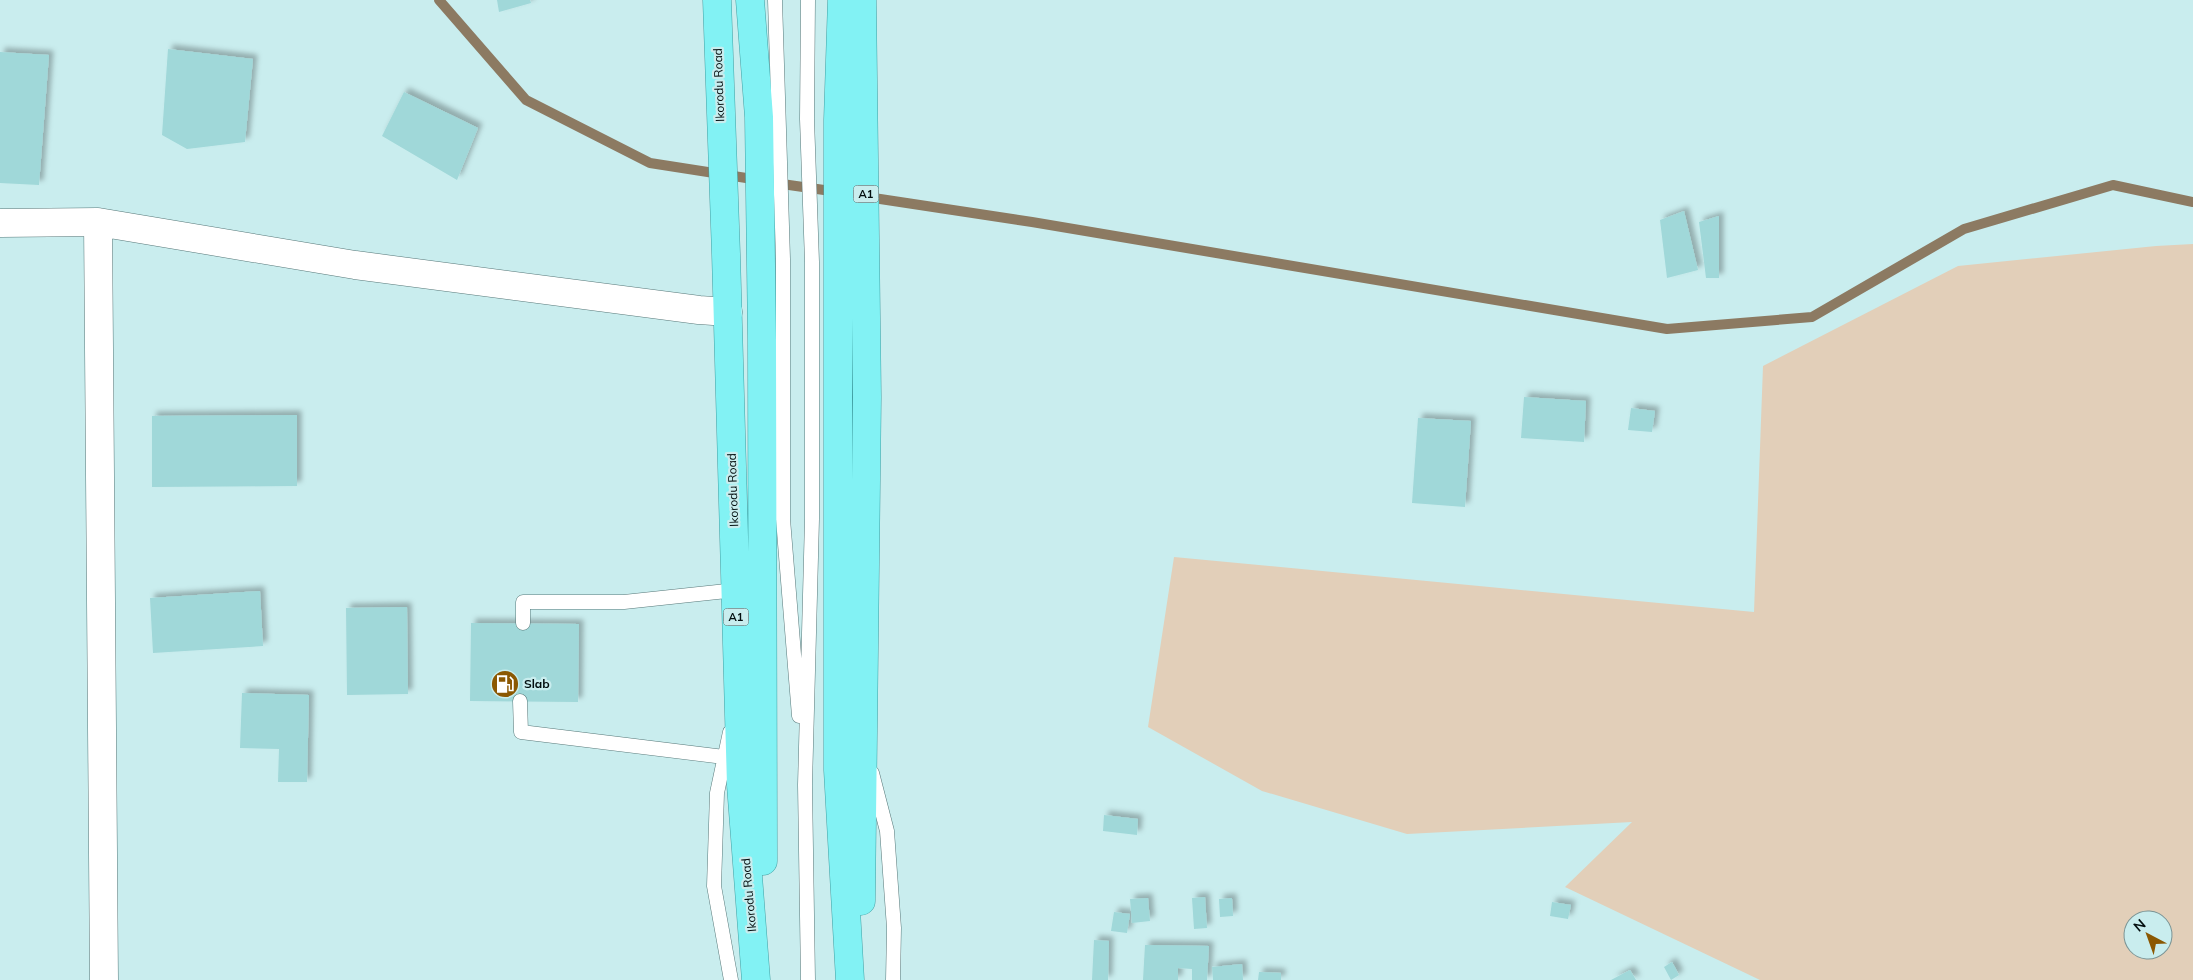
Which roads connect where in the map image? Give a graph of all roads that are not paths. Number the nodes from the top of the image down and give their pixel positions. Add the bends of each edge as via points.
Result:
1 (717, 0) edge
2 (750, 0) edge
3 (775, 0) edge
4 (808, 0) edge
5 (842, 0) edge
6 (862, 0) edge
7 (768, 117) junction
8 (851, 121) junction
9 (98, 222) junction
10 (0, 223) edge
11 (772, 258) junction
12 (825, 263) junction
13 (728, 312) junction
14 (736, 590) junction
15 (523, 624) dead end
16 (738, 694) junction
17 (520, 702) dead end
18 (864, 742) junction
19 (724, 758) junction
20 (805, 786) junction
21 (104, 980) edge
22 (731, 980) edge
23 (756, 980) edge
24 (763, 980) edge
25 (808, 980) edge
26 (850, 980) edge
27 (859, 980) edge
28 (892, 980) edge

1 - 13 highway, Ikorodu Road / A1
2 - 7 highway, Ikorodu Road / A1
3 - 7 lane
4 - 12 lane via 807,119
5 - 8 highway, A1
6 - 8 highway, A1
7 - 11 highway, Ikorodu Road / A1
8 - 12 highway, A1
8 - 18 highway, A1 via 867,267
9 - 10 street
9 - 13 street via 355,265
9 - 21 street
11 - 20 lane via 783,519
11 - 24 highway, Ikorodu Road / A1
12 - 20 lane via 812,519
12 - 26 highway, A1 via 838,770
13 - 14 highway, Ikorodu Road / A1
14 - 15 lane via 624,602 523,602
14 - 16 highway, Ikorodu Road / A1
16 - 19 lane
16 - 23 highway, Ikorodu Road / A1 via 740,785
17 - 19 lane via 521,732
18 - 27 highway, A1
18 - 28 lane via 887,831 894,928
19 - 22 lane via 717,793 714,886
20 - 25 lane

